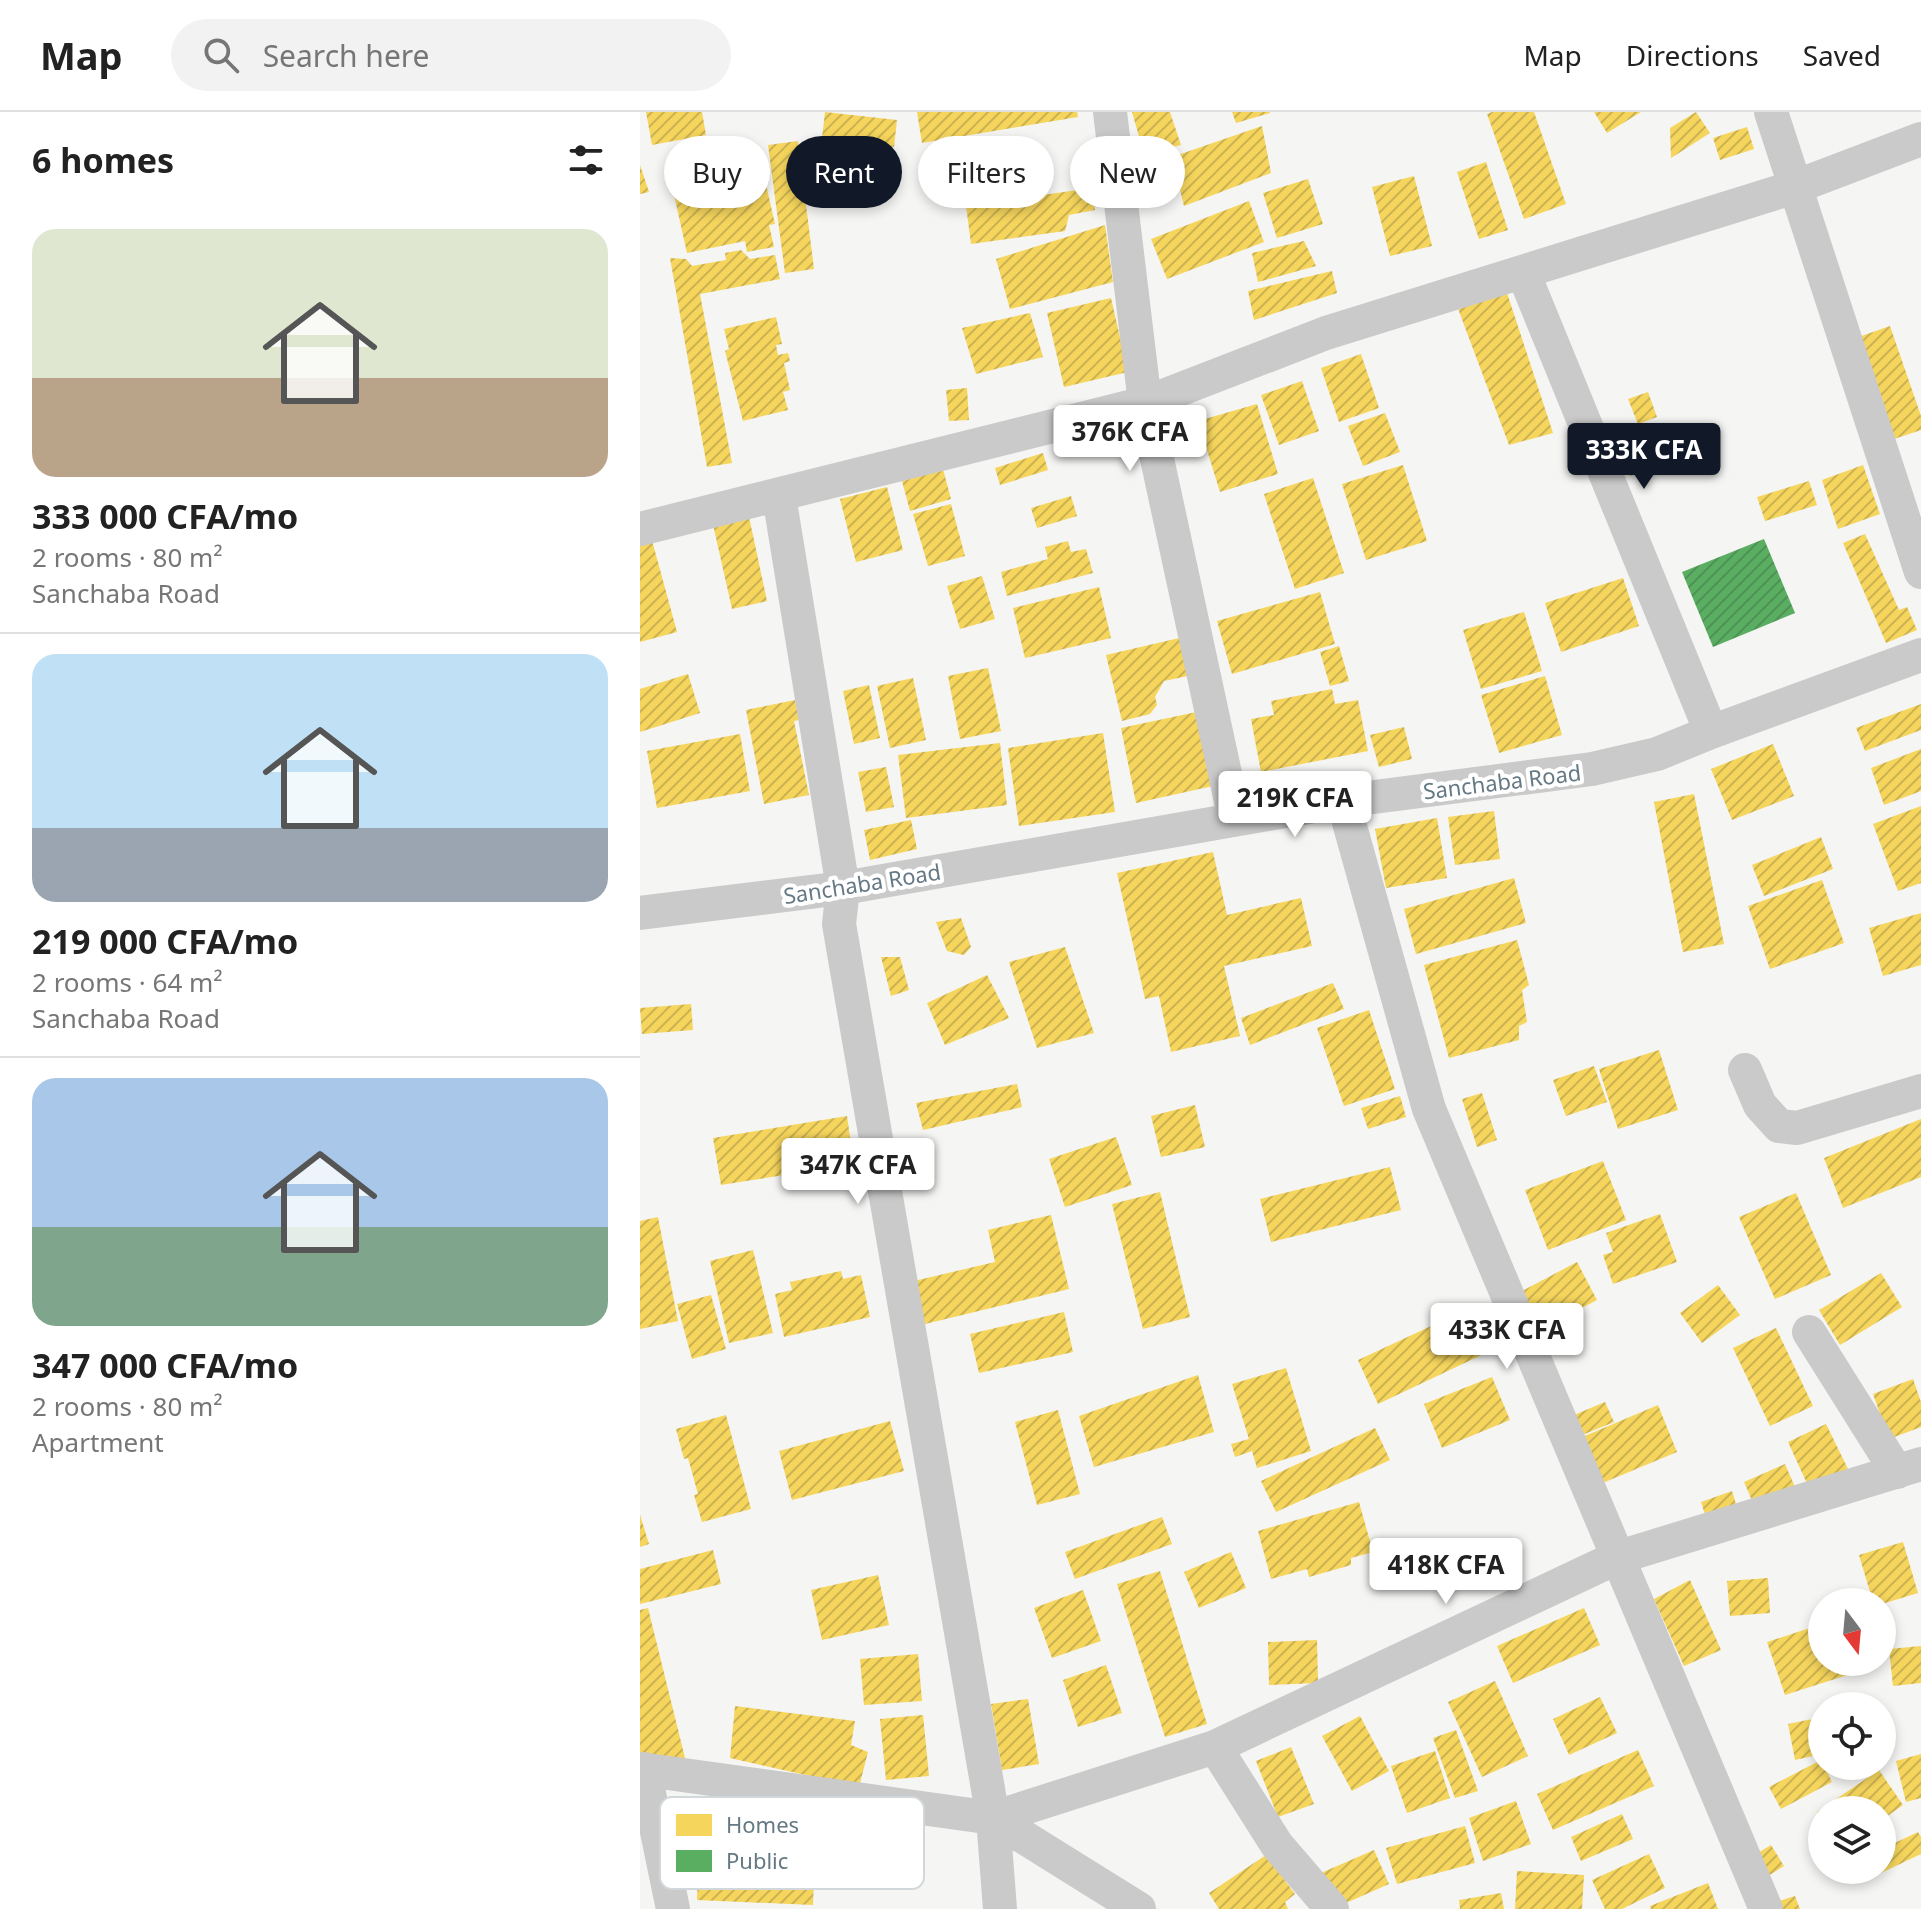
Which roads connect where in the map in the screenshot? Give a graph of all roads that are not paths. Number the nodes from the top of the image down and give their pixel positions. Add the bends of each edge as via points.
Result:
1 (1110, 112) edge
2 (1771, 112) edge
3 (1921, 139) edge
4 (1795, 187) junction
5 (1523, 272) junction
6 (1145, 403) junction
7 (779, 496) junction
8 (640, 529) edge
9 (1921, 572) edge
10 (1921, 655) edge
11 (1711, 732) junction
12 (1343, 801) junction
13 (1235, 820) junction
14 (843, 888) junction
15 (640, 913) edge
16 (1745, 1070) dead end
17 (1921, 1091) edge
18 (1809, 1332) dead end
19 (1909, 1468) edge
20 (1616, 1558) junction
21 (1215, 1747) junction
22 (642, 1769) edge
23 (843, 1797) edge
24 (924, 1808) edge
25 (993, 1818) junction
26 (660, 1850) edge
27 (669, 1889) edge
28 (673, 1909) edge
29 (1000, 1909) edge
30 (1139, 1909) edge
31 (1332, 1909) edge
32 (1766, 1909) edge

1 - 6 street
2 - 4 street
3 - 4 street
4 - 5 street
4 - 9 street
5 - 6 street via 1326,333
5 - 11 street
6 - 7 street
6 - 13 street
7 - 8 street
7 - 14 street
10 - 11 street, Sanchaba Road
11 - 12 street, Sanchaba Road via 1657,754 1592,769
12 - 13 street, Sanchaba Road
12 - 20 street via 1429,1109
13 - 14 street, Sanchaba Road
14 - 15 street, Sanchaba Road
14 - 25 street via 839,924
16 - 17 street via 1760,1105 1779,1126 1797,1128
18 - 19 street
19 - 20 street
20 - 21 street
20 - 32 street
21 - 25 street
21 - 31 street via 1277,1845
22 - 23 street
22 - 26 street
24 - 25 street
25 - 29 street
25 - 30 street
27 - 28 street

